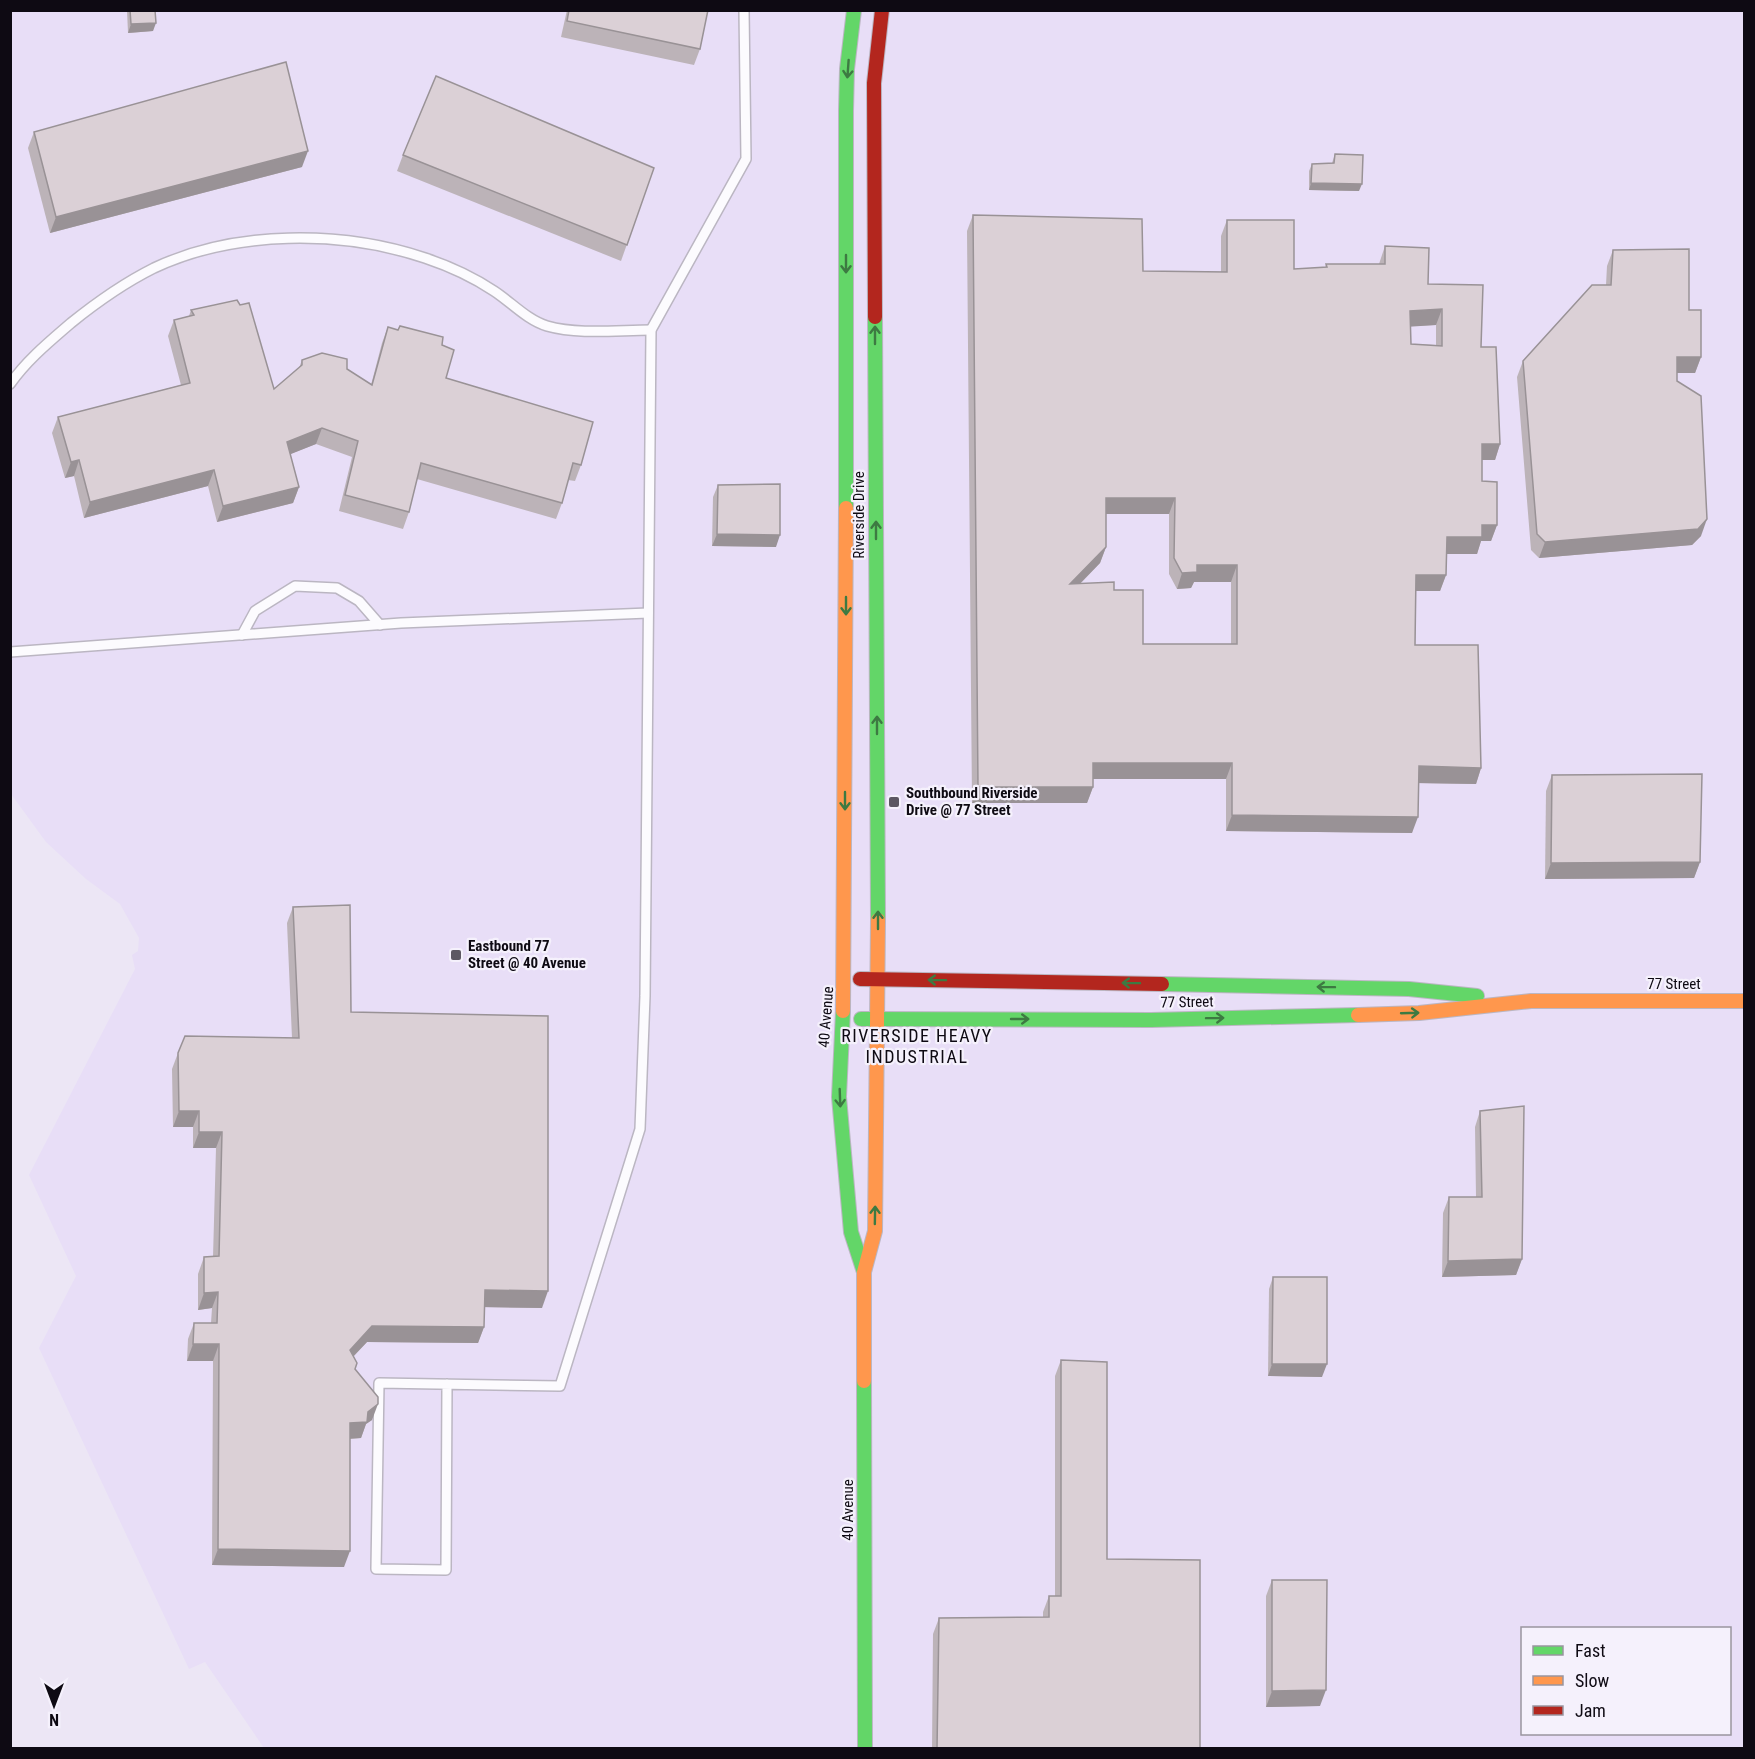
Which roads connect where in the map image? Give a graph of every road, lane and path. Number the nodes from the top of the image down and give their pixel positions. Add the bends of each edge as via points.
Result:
1 (744, 10) edge
2 (854, 10) edge
3 (882, 10) edge
4 (651, 330) junction
5 (10, 384) edge
6 (648, 613) junction
7 (380, 625) junction
8 (242, 635) junction
9 (10, 652) edge
10 (845, 979) junction
11 (878, 979) junction
12 (1531, 1001) junction
13 (1744, 1001) edge
14 (843, 1018) junction
15 (877, 1019) junction
16 (864, 1272) junction
17 (447, 1384) junction
18 (865, 1749) edge

1 - 4 lane via 746,159
2 -> 10 main road, Riverside Drive via 846,111
11 -> 3 main road, Riverside Drive via 874,83
4 - 5 lane via 565,329 546,325 449,267 394,250 307,239 256,241 206,250 155,268 114,290 46,344
4 - 6 lane
6 - 7 lane
6 - 17 lane via 640,1129 560,1386
7 - 8 lane
7 - 8 lane via 359,601 337,588 295,586 255,611
8 - 9 lane
10 - 11 main road, 77 Street
10 - 14 main road, 40 Avenue
12 -> 11 main road, 77 Street via 1409,989
11 - 15 main road, Riverside Drive
12 - 13 main road, 77 Street
15 -> 12 main road, 77 Street via 1151,1020 1419,1013
14 - 15 main road, 77 Street
14 -> 16 main road, 40 Avenue via 839,1097 851,1232
16 -> 15 main road, 40 Avenue via 875,1231
16 - 18 main road, 40 Avenue
17 - 17 lane via 446,1570 376,1569 379,1383

